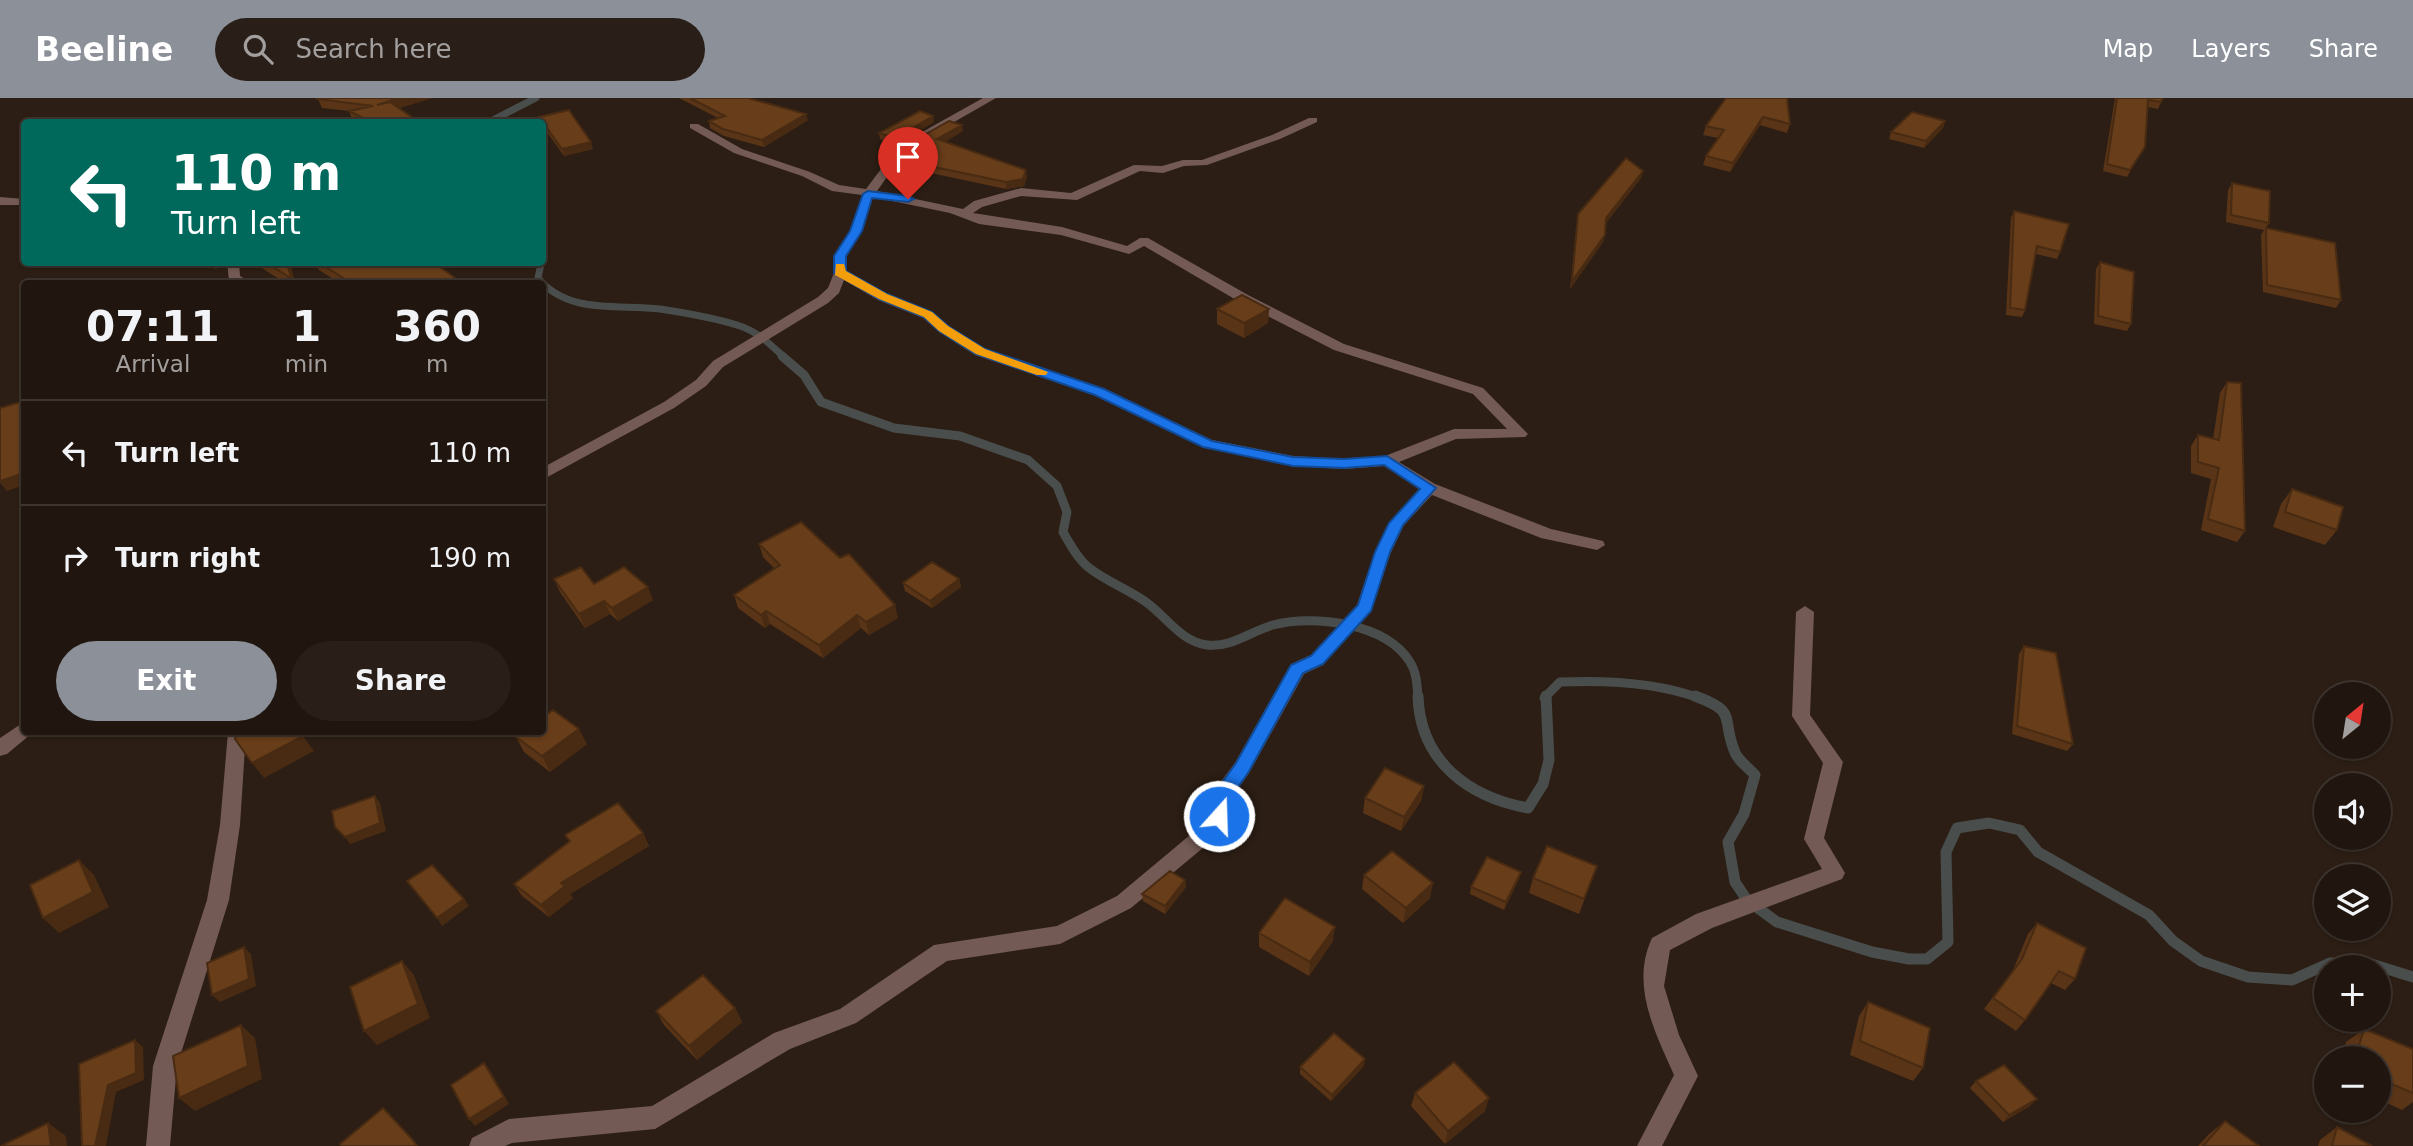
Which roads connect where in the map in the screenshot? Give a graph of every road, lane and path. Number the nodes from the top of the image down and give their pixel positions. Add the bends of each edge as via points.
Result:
1 (991, 98) edge
2 (1313, 120) dead end
3 (694, 126) dead end
4 (868, 194) junction
5 (0, 201) edge
6 (21, 202) edge
7 (964, 214) junction
8 (840, 273) junction
9 (1387, 460) junction
10 (546, 473) edge
11 (1429, 488) junction
12 (1597, 545) dead end
13 (1805, 612) dead end
14 (21, 732) edge
15 (237, 735) edge
16 (0, 749) edge
17 (158, 1146) edge
18 (481, 1146) edge
19 (1649, 1146) edge

1 - 4 street via 902,147
2 - 7 street via 1203,163 1163,170 1138,167 1073,197 1021,192 978,204
3 - 4 street via 738,151 836,188
4 - 7 street
4 - 8 street via 856,231 840,256
5 - 6 street
7 - 9 street via 1062,231 1129,250 1144,241 1339,347 1478,391 1520,434 1454,434
8 - 9 street via 883,297 928,314 980,352 1099,392 1208,444 1293,461 1344,464
8 - 10 street via 834,290 823,300 718,364 701,383 669,405
9 - 11 street
11 - 12 street via 1547,534
11 - 18 street via 1397,523 1382,552 1365,607 1317,660 1297,669 1242,768 1220,798 1219,816 1203,836 1124,902 1060,935 942,952 848,1016 782,1041 655,1117 509,1131
13 - 19 street via 1801,716 1832,762 1814,839 1835,873 1704,921 1660,945 1653,986 1686,1076
14 - 16 street
15 - 17 street via 218,900 165,1066

